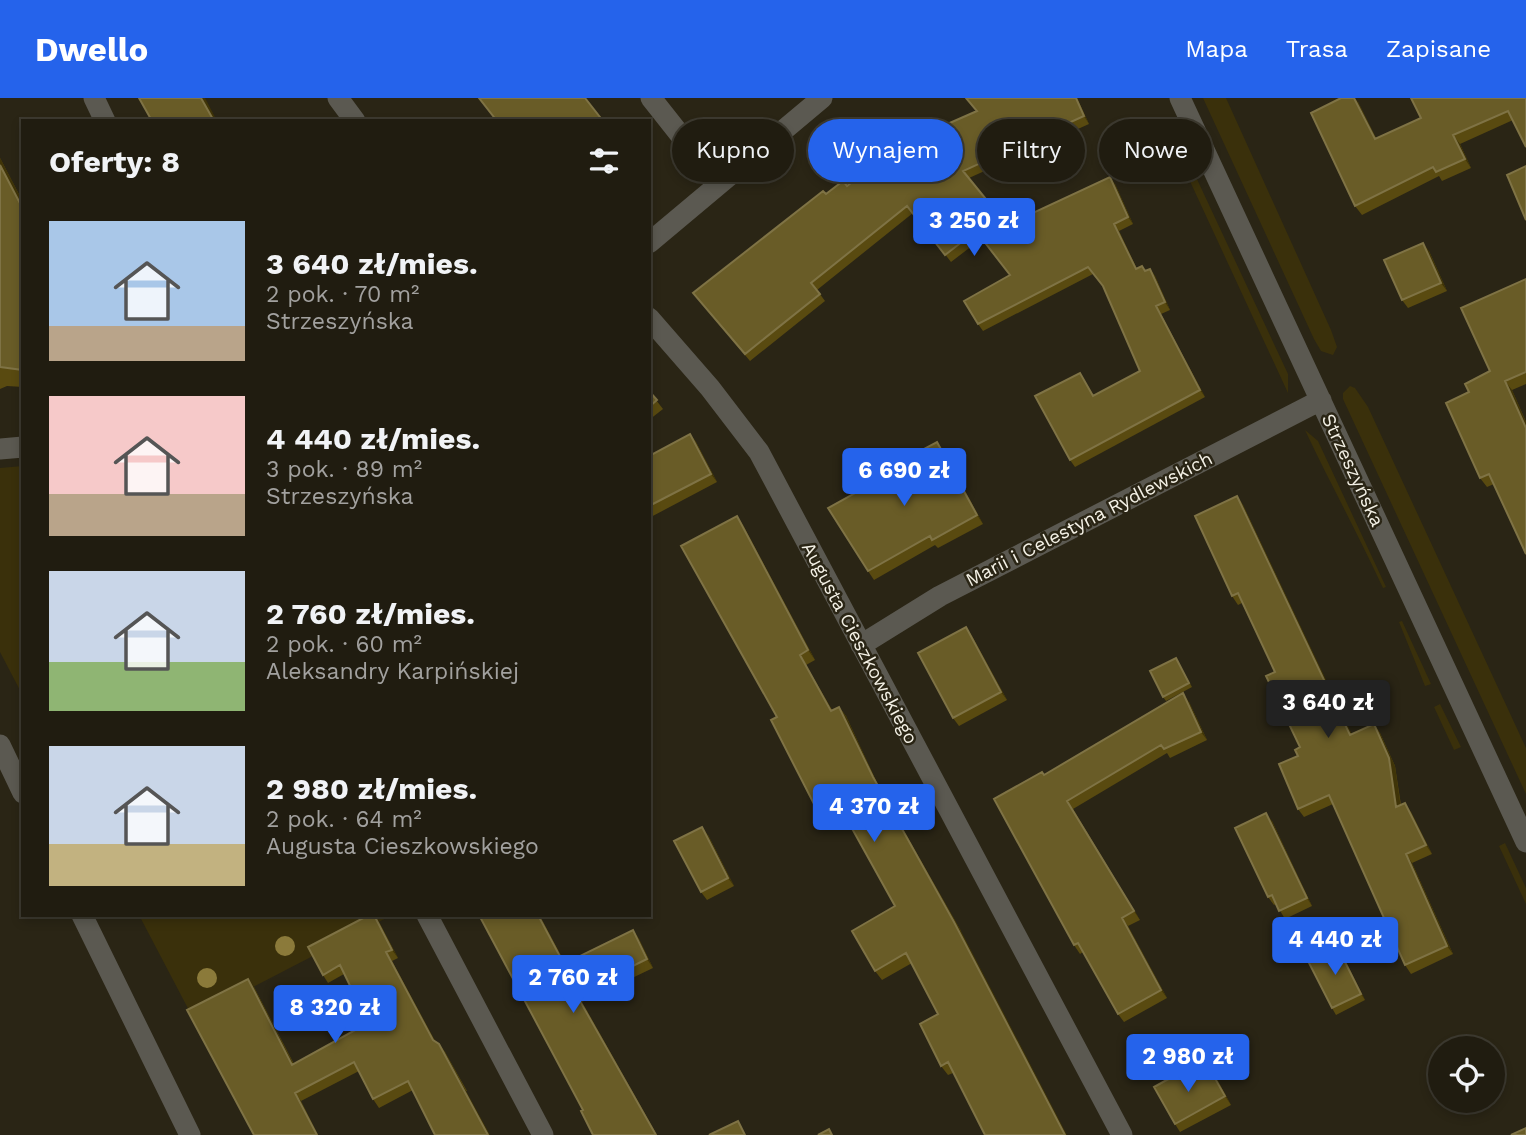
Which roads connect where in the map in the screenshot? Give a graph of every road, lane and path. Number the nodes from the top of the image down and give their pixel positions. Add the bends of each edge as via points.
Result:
1 (93, 98) edge
2 (338, 98) edge
3 (651, 98) edge
4 (822, 98) edge
5 (1180, 98) edge
6 (104, 119) edge
7 (354, 119) edge
8 (719, 184) junction
9 (651, 241) edge
10 (651, 320) edge
11 (1321, 400) junction
12 (21, 447) edge
13 (0, 449) edge
14 (861, 645) junction
15 (0, 745) edge
16 (21, 789) edge
17 (1526, 842) edge
18 (83, 917) edge
19 (428, 917) edge
20 (190, 1135) edge
21 (543, 1135) edge
22 (1122, 1135) edge

1 - 6 street
2 - 7 street
3 - 8 street
4 - 8 street
5 - 11 street, Strzeszyńska
8 - 9 street
10 - 14 street, Augusta Cieszkowskiego via 759,452
11 - 14 street, Marii i Celestyna Rydlewskich via 940,596
11 - 17 street, Strzeszyńska
12 - 13 street
14 - 22 street, Augusta Cieszkowskiego
15 - 16 street
18 - 20 street
19 - 21 street

